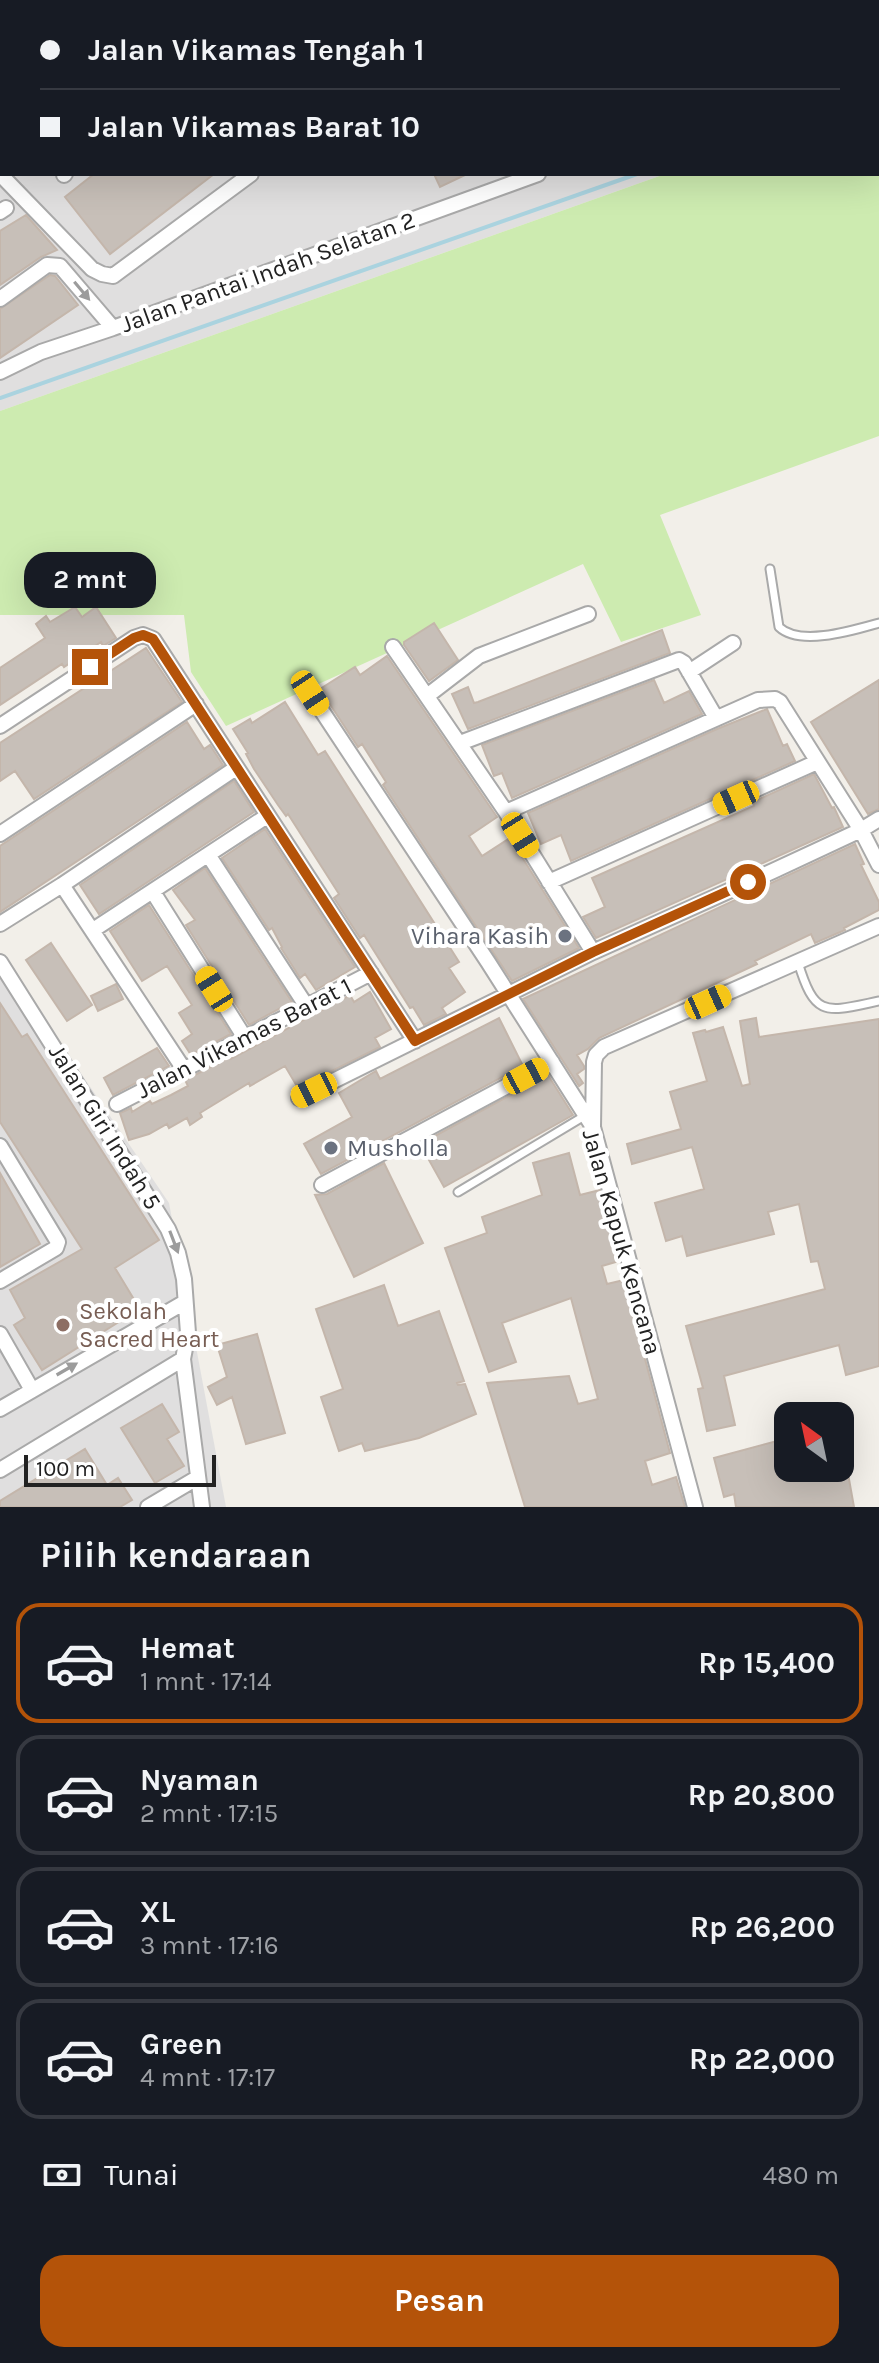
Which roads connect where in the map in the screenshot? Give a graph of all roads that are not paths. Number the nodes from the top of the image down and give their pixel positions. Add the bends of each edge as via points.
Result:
1 (2, 176) edge
2 (248, 176) edge
3 (532, 176) edge
4 (0, 299) edge
5 (113, 328) junction
6 (0, 372) edge
7 (770, 569) dead end
8 (588, 614) dead end
9 (879, 623) edge
10 (733, 643) dead end
11 (393, 647) dead end
12 (689, 672) junction
13 (310, 693) dead end
14 (427, 696) junction
15 (196, 704) junction
16 (716, 718) junction
17 (0, 726) edge
18 (460, 743) junction
19 (817, 762) junction
20 (236, 768) junction
21 (506, 812) junction
22 (267, 816) junction
23 (879, 819) edge
24 (861, 830) junction
25 (0, 834) edge
26 (209, 856) junction
27 (879, 865) edge
28 (549, 882) junction
29 (62, 885) junction
30 (153, 892) junction
31 (0, 924) edge
32 (879, 926) edge
33 (93, 930) junction
34 (593, 952) junction
35 (798, 962) junction
36 (2, 967) edge
37 (371, 973) junction
38 (509, 994) junction
39 (879, 1001) edge
40 (307, 1007) junction
41 (245, 1038) junction
42 (415, 1041) junction
43 (552, 1062) junction
44 (183, 1068) junction
45 (299, 1098) dead end
46 (117, 1104) dead end
47 (589, 1121) junction
48 (0, 1146) edge
49 (322, 1185) dead end
50 (458, 1192) dead end
51 (0, 1281) edge
52 (185, 1302) junction
53 (0, 1334) edge
54 (183, 1359) junction
55 (32, 1390) junction
56 (0, 1409) edge
57 (0, 1470) edge
58 (197, 1478) junction
59 (148, 1507) edge
60 (202, 1507) edge
61 (695, 1507) edge

1 - 2 street via 92,269 113,276
3 - 5 street, Jalan Pantai Indah Selatan 2
4 -> 5 street via 47,265 60,266
5 - 6 street, Jalan Pantai Indah Selatan 2
7 - 9 lane via 779,627 791,635 848,632
8 - 14 street via 479,656
10 - 12 street
11 - 14 street
12 - 16 street
12 - 18 street via 674,660
13 - 38 street, Jalan Kapuk Kencana
14 - 18 street
15 - 17 street via 153,639 143,635
15 - 20 street
15 - 25 street
16 - 19 street via 758,700 775,699
16 - 21 street
18 - 21 street
19 - 24 street
19 - 28 street
20 - 22 street
20 - 29 street
21 - 28 street
22 - 26 street
22 - 37 street
23 - 24 street
24 - 27 street
24 - 34 street
26 - 30 street
26 - 40 street
28 - 34 street
29 - 31 street
29 - 33 street
30 - 33 street
30 - 41 street
32 - 35 street
33 - 44 street
34 - 38 street
35 - 39 lane via 818,1005 840,1009
35 - 47 street via 604,1047 594,1062
36 -> 52 street, Jalan Giri Indah 5 via 168,1229 178,1253
37 - 40 street, Jalan Vikamas Barat 1
37 - 42 street
38 - 42 street
38 - 43 street, Jalan Kapuk Kencana
40 - 41 street, Jalan Vikamas Barat 1
41 - 44 street, Jalan Vikamas Barat 1
42 - 45 street
43 - 47 street, Jalan Kapuk Kencana
43 - 49 street
44 - 46 street, Jalan Vikamas Barat 1
47 - 50 lane
47 - 61 street, Jalan Kapuk Kencana
48 - 51 street via 58,1242
52 - 54 street, Jalan Giri Indah 5 via 188,1333
55 -> 52 street
53 - 55 street
54 - 57 street
54 - 58 street, Jalan Giri Indah 5
55 - 56 street
58 - 59 street
58 - 60 street, Jalan Giri Indah 5

